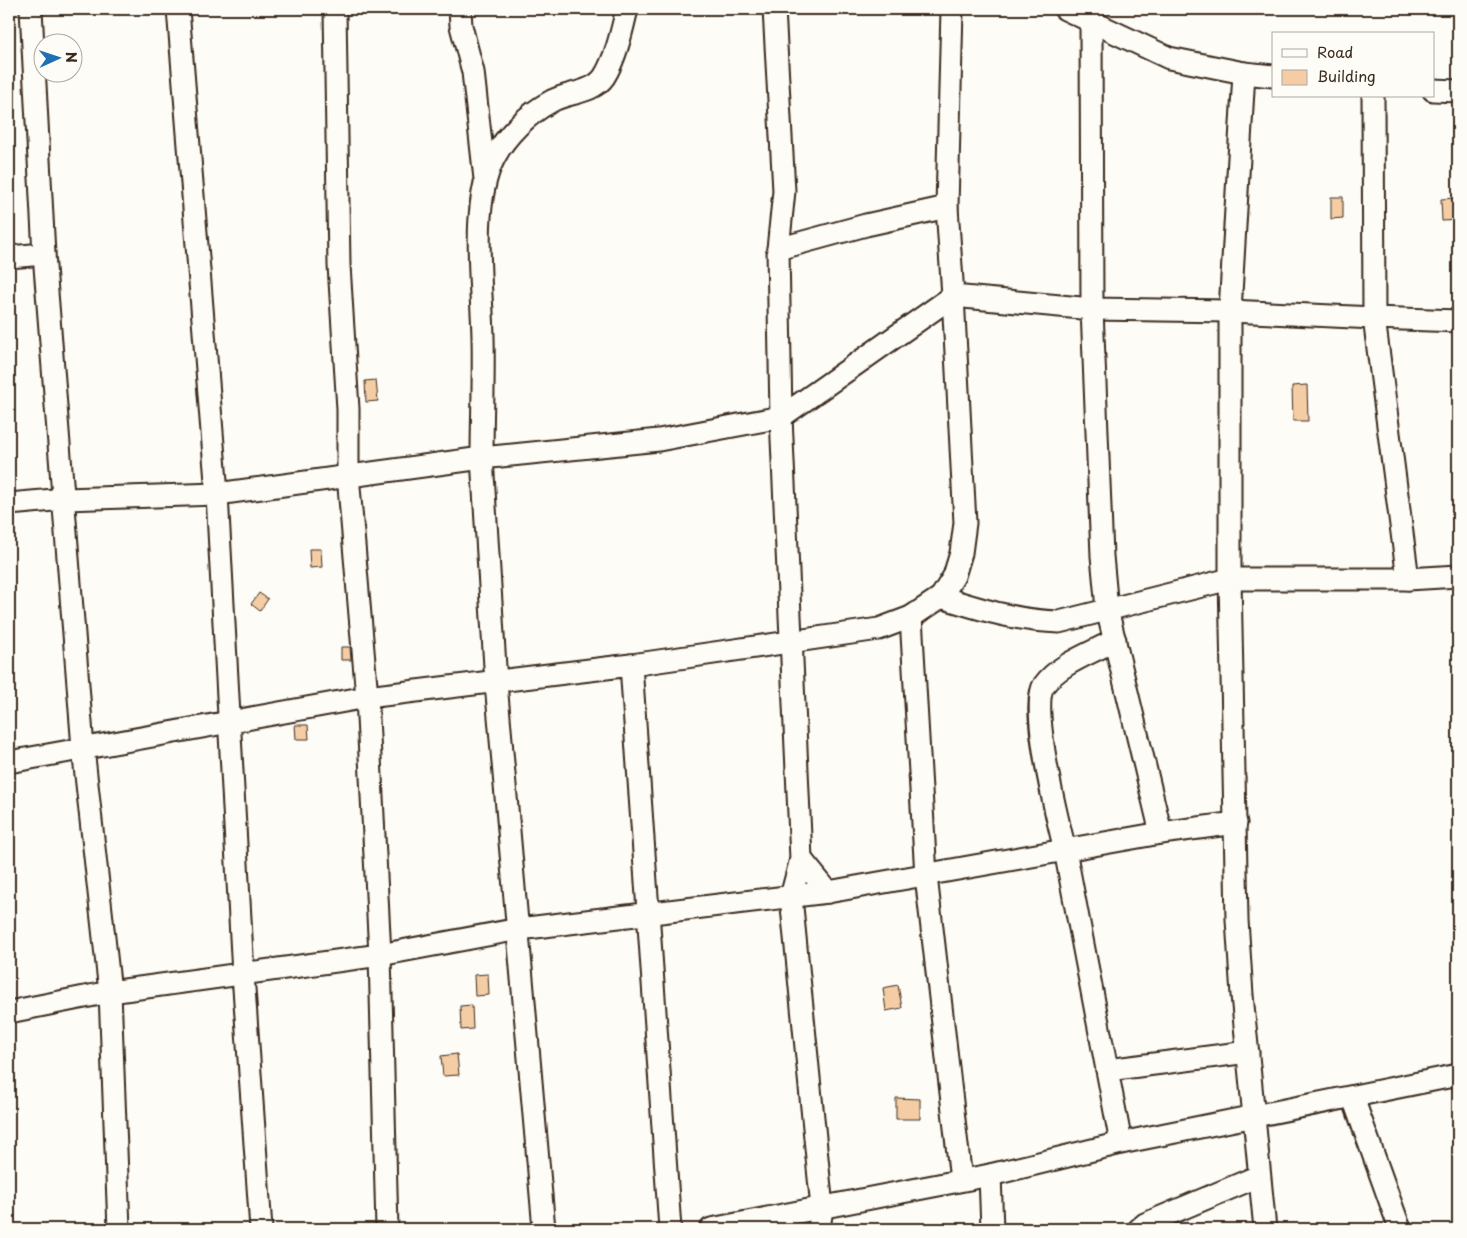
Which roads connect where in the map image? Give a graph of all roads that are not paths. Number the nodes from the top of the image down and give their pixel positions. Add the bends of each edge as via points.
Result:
1 (31, 9) edge
2 (178, 9) edge
3 (335, 9) edge
4 (460, 9) edge
5 (627, 9) edge
6 (774, 9) edge
7 (952, 9) edge
8 (1065, 9) edge
9 (1091, 23) junction
10 (1244, 73) junction
11 (1272, 76) edge
12 (1434, 90) edge
13 (1458, 91) edge
14 (1374, 98) edge
15 (485, 185) junction
16 (946, 207) junction
17 (778, 249) junction
18 (44, 254) junction
19 (9, 257) edge
20 (953, 296) junction
21 (1092, 309) junction
22 (1230, 311) junction
23 (1374, 318) junction
24 (1458, 321) edge
25 (781, 417) junction
26 (482, 458) junction
27 (348, 475) junction
28 (217, 494) junction
29 (64, 499) junction
30 (9, 504) edge
31 (1458, 576) edge
32 (1230, 579) junction
33 (1408, 579) junction
34 (941, 597) junction
35 (1107, 608) junction
36 (912, 617) junction
37 (1115, 640) junction
38 (791, 643) junction
39 (631, 665) junction
40 (496, 683) junction
41 (367, 697) junction
42 (230, 723) junction
43 (83, 748) junction
44 (9, 762) edge
45 (1236, 823) junction
46 (1161, 833) junction
47 (1065, 850) junction
48 (801, 859) junction
49 (926, 876) junction
50 (828, 892) junction
51 (791, 898) junction
52 (649, 912) junction
53 (519, 929) junction
54 (380, 955) junction
55 (243, 974) junction
56 (110, 992) junction
57 (9, 1012) edge
58 (1248, 1052) junction
59 (1107, 1070) junction
60 (1458, 1075) edge
61 (1353, 1098) junction
62 (1254, 1116) junction
63 (1121, 1143) junction
64 (990, 1175) junction
65 (1259, 1176) junction
66 (961, 1180) junction
67 (822, 1208) junction
68 (119, 1229) edge
69 (261, 1229) edge
70 (387, 1229) edge
71 (544, 1229) edge
72 (670, 1229) edge
73 (710, 1229) edge
74 (819, 1229) edge
75 (992, 1229) edge
76 (1139, 1229) edge
77 (1265, 1229) edge
78 (1400, 1229) edge

1 - 18 street
2 - 28 street
3 - 27 street via 339,265 348,409
4 - 15 street via 473,72
5 - 15 street via 603,78 588,89 550,101 516,127 494,158
6 - 17 street via 784,191
7 - 16 street
8 - 9 street
9 - 10 street via 1169,58
9 - 21 street
10 - 11 street
10 - 22 street
12 - 13 street
14 - 23 street
15 - 26 street via 479,233 483,340
16 - 17 street
16 - 20 street
17 - 25 street
18 - 19 street
18 - 29 street
20 - 21 street
20 - 25 street
20 - 34 street via 966,523 954,576
21 - 22 street
21 - 35 street
22 - 23 street
22 - 32 street
23 - 24 street
23 - 33 street
25 - 26 street via 659,440
25 - 38 street
26 - 27 street
26 - 40 street
27 - 28 street
27 - 41 street
28 - 29 street
28 - 42 street
29 - 30 street
29 - 43 street
31 - 33 street
32 - 33 street
32 - 35 street
32 - 45 street
34 - 35 street via 995,614 1034,621 1059,622
34 - 36 street
35 - 37 street
36 - 38 street via 879,628
36 - 49 street
37 - 46 street
37 - 47 street via 1057,670 1043,686 1040,711 1053,805
38 - 39 street
38 - 48 street
39 - 40 street
39 - 52 street
40 - 41 street
40 - 53 street
41 - 42 street
41 - 54 street
42 - 43 street
42 - 55 street
43 - 44 street
43 - 56 street
45 - 46 street
45 - 58 street via 1237,920
46 - 47 street
47 - 49 street
47 - 59 street
48 - 50 street
48 - 51 street
49 - 50 street
49 - 66 street
50 - 51 street
51 - 52 street
51 - 67 street
52 - 53 street
52 - 72 street
53 - 54 street
53 - 71 street
54 - 55 street
54 - 70 street
55 - 56 street
55 - 69 street
56 - 57 street
56 - 68 street
58 - 59 street
58 - 62 street
59 - 63 street
60 - 61 street
61 - 62 street
61 - 78 street
62 - 63 street
62 - 65 street
63 - 64 street
64 - 66 street
64 - 75 street
65 - 76 street
65 - 77 street
66 - 67 street
67 - 73 street
67 - 74 street

